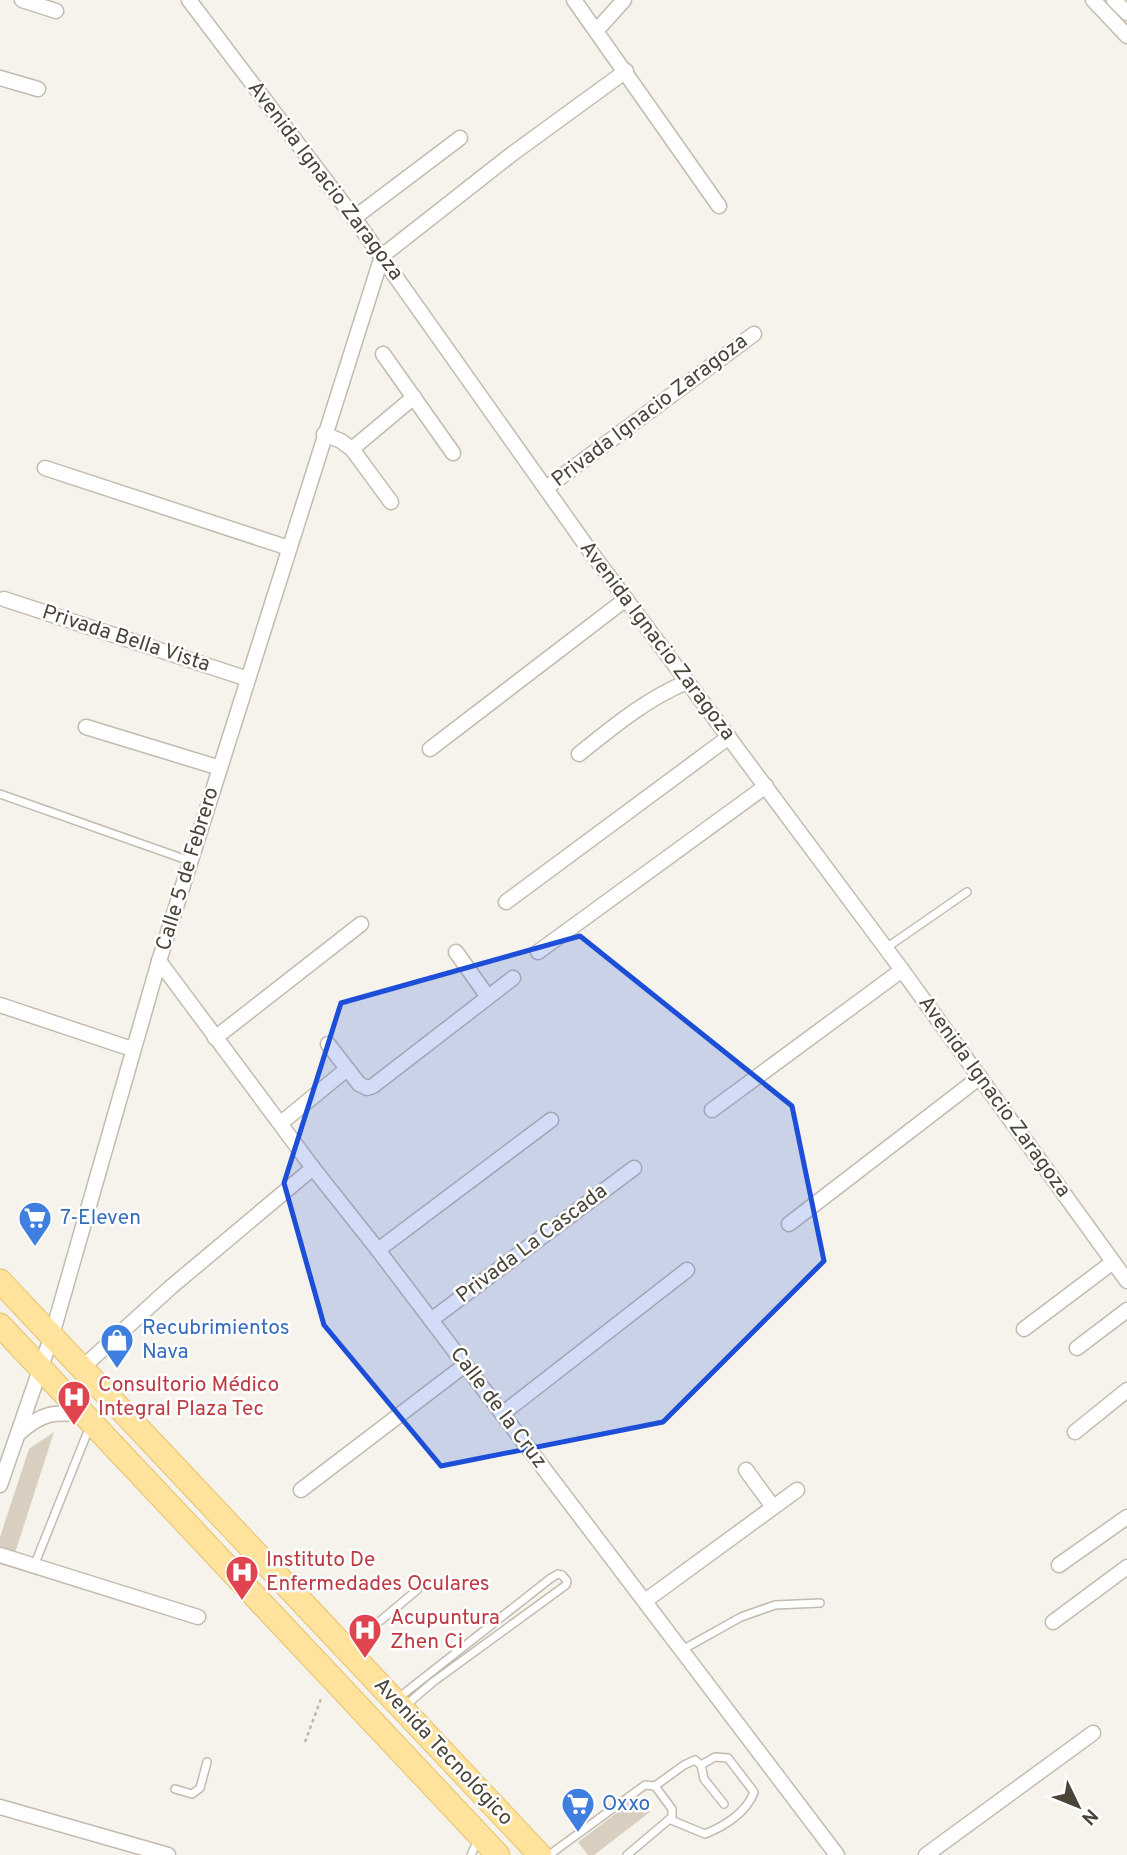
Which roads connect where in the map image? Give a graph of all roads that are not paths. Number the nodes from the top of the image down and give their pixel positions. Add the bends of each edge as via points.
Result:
1 (22, 0) edge
2 (189, 0) edge
3 (574, 0) edge
4 (624, 0) edge
5 (1093, 0) edge
6 (1114, 0) edge
7 (56, 11) dead end
8 (1127, 13) edge
9 (597, 30) junction
10 (1127, 36) edge
11 (626, 71) junction
12 (0, 78) edge
13 (38, 89) dead end
14 (460, 138) dead end
15 (719, 206) dead end
16 (354, 218) junction
17 (382, 256) junction
18 (754, 334) dead end
19 (383, 354) dead end
20 (414, 397) junction
21 (324, 434) junction
22 (352, 449) junction
23 (453, 453) dead end
24 (45, 468) dead end
25 (545, 488) junction
26 (391, 502) dead end
27 (289, 548) junction
28 (4, 599) dead end
29 (626, 599) junction
30 (248, 679) junction
31 (687, 682) junction
32 (86, 727) dead end
33 (729, 737) junction
34 (430, 749) dead end
35 (579, 754) dead end
36 (220, 768) junction
37 (766, 786) junction
38 (0, 794) edge
39 (190, 861) junction
40 (967, 892) dead end
41 (506, 902) dead end
42 (361, 924) dead end
43 (886, 948) junction
44 (456, 952) dead end
45 (538, 952) dead end
46 (159, 961) junction
47 (902, 970) junction
48 (513, 978) dead end
49 (488, 997) junction
50 (0, 1005) edge
51 (215, 1038) junction
52 (328, 1044) dead end
53 (132, 1049) junction
54 (347, 1069) junction
55 (980, 1077) junction
56 (712, 1110) dead end
57 (551, 1120) dead end
58 (281, 1123) junction
59 (313, 1168) junction
60 (634, 1168) dead end
61 (789, 1224) dead end
62 (378, 1250) junction
63 (1114, 1262) junction
64 (687, 1270) dead end
65 (1127, 1280) edge
66 (4, 1291) edge
67 (1127, 1310) edge
68 (431, 1320) junction
69 (0, 1325) edge
70 (1024, 1329) dead end
71 (52, 1335) junction
72 (1077, 1348) dead end
73 (465, 1365) junction
74 (83, 1367) junction
75 (40, 1369) junction
76 (1127, 1390) edge
77 (502, 1414) junction
78 (89, 1419) junction
79 (1074, 1432) dead end
80 (18, 1434) junction
81 (746, 1470) dead end
82 (0, 1485) edge
83 (796, 1489) dead end
84 (301, 1490) dead end
85 (773, 1507) junction
86 (1127, 1517) edge
87 (0, 1555) edge
88 (1059, 1565) dead end
89 (34, 1566) junction
90 (1127, 1567) edge
91 (417, 1590) dead end
92 (645, 1601) junction
93 (820, 1603) dead end
94 (198, 1617) dead end
95 (1053, 1622) dead end
96 (346, 1649) junction
97 (682, 1650) junction
98 (398, 1705) junction
99 (1093, 1733) dead end
100 (207, 1762) dead end
101 (701, 1765) junction
102 (654, 1786) junction
103 (175, 1789) dead end
104 (724, 1804) dead end
105 (0, 1807) edge
106 (671, 1820) junction
107 (475, 1846) edge
108 (168, 1855) edge
109 (498, 1855) edge
110 (540, 1855) edge
111 (549, 1855) edge
112 (627, 1855) edge
113 (837, 1855) edge
114 (926, 1855) edge

1 - 7 street
2 - 16 street, Avenida Ignacio Zaragoza
3 - 9 street
4 - 9 street
5 - 10 street
6 - 8 street
9 - 11 street
11 - 15 street
11 - 17 street
12 - 13 street
14 - 16 street
16 - 17 street, Avenida Ignacio Zaragoza
17 - 21 street, Calle 5 de Febrero
17 - 25 street, Avenida Ignacio Zaragoza
18 - 25 street, Privada Ignacio Zaragoza
19 - 20 street
20 - 22 street
20 - 23 street
21 - 22 street
21 - 27 street, Calle 5 de Febrero
22 - 26 street
24 - 27 street
25 - 29 street, Avenida Ignacio Zaragoza
27 - 30 street, Calle 5 de Febrero
28 - 30 street, Privada Bella Vista
29 - 31 street, Avenida Ignacio Zaragoza
29 - 34 street
30 - 36 street, Calle 5 de Febrero
31 - 33 street, Avenida Ignacio Zaragoza
31 - 35 street via 634,711
32 - 36 street
33 - 37 street, Avenida Ignacio Zaragoza
33 - 41 street
36 - 39 street, Calle 5 de Febrero
37 - 43 street, Avenida Ignacio Zaragoza
37 - 45 street
38 - 39 lane
39 - 46 street, Calle 5 de Febrero
40 - 43 lane
42 - 51 street
43 - 47 street, Avenida Ignacio Zaragoza
44 - 49 street
46 - 51 street, Calle de la Cruz
46 - 53 street, Calle 5 de Febrero
47 - 55 street, Avenida Ignacio Zaragoza
47 - 56 street
48 - 49 street
49 - 54 street via 373,1086 362,1086
50 - 53 street
51 - 58 street, Calle de la Cruz
52 - 54 street
53 - 71 street, Calle 5 de Febrero
54 - 58 street
55 - 61 street
55 - 63 street, Avenida Ignacio Zaragoza
57 - 62 street
58 - 59 street, Calle de la Cruz
59 - 62 street, Calle de la Cruz
59 - 74 street
60 - 68 street, Privada La Cascada
62 - 68 street, Calle de la Cruz
63 - 65 street, Avenida Ignacio Zaragoza
63 - 70 street
64 - 77 street
66 - 71 main road, Avenida Tecnológico
67 - 72 street
68 - 73 street, Calle de la Cruz
69 - 75 main road, Avenida Tecnológico
71 - 74 main road, Avenida Tecnológico
71 - 75 street, Calle 5 de Febrero
73 - 77 street, Calle de la Cruz
73 - 84 street
74 - 96 main road, Avenida Tecnológico
75 - 78 main road, Avenida Tecnológico
75 - 80 street, Calle 5 de Febrero
76 - 79 street
77 - 92 street, Calle de la Cruz
78 - 80 street via 54,1413 33,1421
78 - 89 lane
78 - 107 main road, Avenida Tecnológico via 332,1678
80 - 82 street, Calle 5 de Febrero
81 - 85 street
83 - 85 street
85 - 92 street
86 - 88 street
87 - 89 street
89 - 94 street
90 - 95 street
91 - 96 lane
92 - 97 street, Calle de la Cruz
93 - 97 lane via 775,1605 741,1617
96 - 98 main road, Avenida Tecnológico
97 - 113 street, Calle de la Cruz
98 - 98 lane via 564,1587 567,1581 562,1574 551,1578
98 - 110 main road, Avenida Tecnológico
99 - 114 street
100 - 103 lane via 200,1788 192,1794
101 - 102 lane via 695,1760
101 - 104 lane via 704,1779
101 - 106 lane via 715,1757 728,1758 754,1792 750,1804 705,1834
102 - 106 lane via 672,1809
102 - 111 lane via 645,1784
105 - 108 street
106 - 112 lane
107 - 109 main road, Avenida Tecnológico

